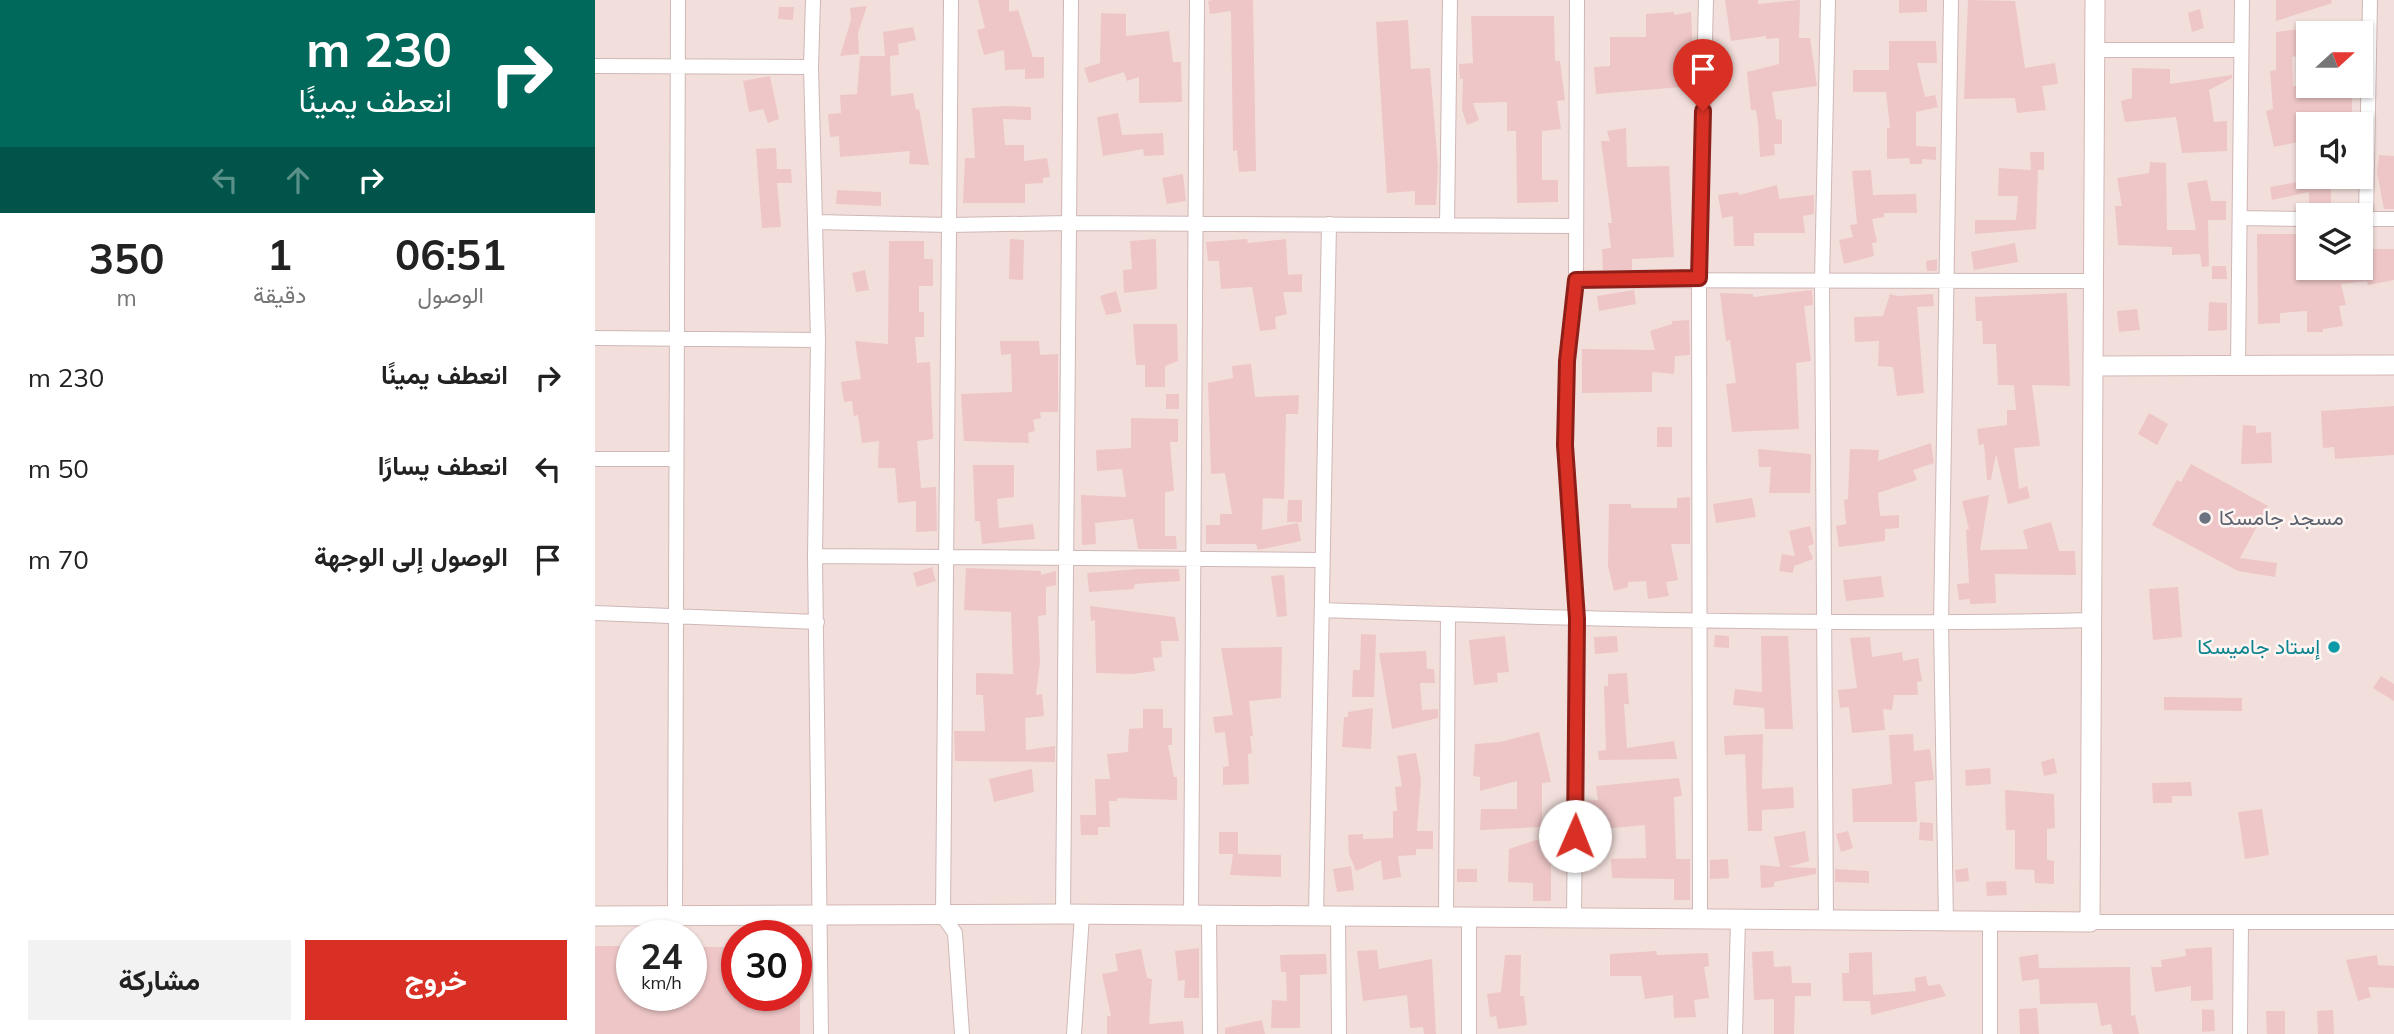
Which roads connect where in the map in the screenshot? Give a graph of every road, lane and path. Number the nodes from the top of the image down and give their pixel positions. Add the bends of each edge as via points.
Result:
1 (678, 0) edge
2 (813, 0) edge
3 (951, 0) edge
4 (1071, 0) edge
5 (1197, 0) edge
6 (1450, 0) edge
7 (1577, 0) edge
8 (1706, 0) edge
9 (1828, 0) edge
10 (1951, 0) edge
11 (2095, 0) edge
12 (2242, 0) edge
13 (2370, 0) edge
14 (2094, 50) junction
15 (2241, 50) junction
16 (595, 66) edge
17 (678, 66) junction
18 (811, 67) junction
19 (2364, 203) edge
20 (2240, 218) junction
21 (2296, 219) edge
22 (2373, 219) edge
23 (2394, 219) edge
24 (816, 222) junction
25 (1069, 223) junction
26 (1194, 224) junction
27 (1329, 224) junction
28 (949, 225) junction
29 (1447, 225) junction
30 (1575, 226) junction
31 (1699, 278) junction
32 (1576, 280) junction
33 (1822, 280) junction
34 (1945, 281) junction
35 (2093, 281) junction
36 (679, 337) junction
37 (595, 338) edge
38 (818, 340) junction
39 (2238, 365) junction
40 (2394, 365) edge
41 (2094, 366) junction
42 (595, 459) edge
43 (676, 459) junction
44 (815, 556) junction
45 (1192, 557) junction
46 (946, 558) junction
47 (1066, 558) junction
48 (1321, 560) junction
49 (1322, 610) junction
50 (595, 613) edge
51 (1448, 614) junction
52 (674, 615) junction
53 (1577, 619) junction
54 (1701, 619) junction
55 (1826, 620) junction
56 (2092, 620) junction
57 (817, 622) junction
58 (1941, 623) junction
59 (1073, 914) junction
60 (1200, 915) junction
61 (595, 916) edge
62 (675, 916) junction
63 (820, 916) junction
64 (943, 916) junction
65 (1316, 916) junction
66 (1338, 916) junction
67 (1446, 917) junction
68 (1469, 918) junction
69 (1574, 918) junction
70 (1700, 919) junction
71 (1738, 919) junction
72 (1826, 920) junction
73 (1946, 921) junction
74 (1990, 921) junction
75 (2090, 922) junction
76 (2241, 922) junction
77 (2394, 922) edge
78 (821, 1034) edge
79 (962, 1034) edge
80 (1075, 1034) edge
81 (1210, 1034) edge
82 (1339, 1034) edge
83 (1469, 1034) edge
84 (1735, 1034) edge
85 (1990, 1034) edge
86 (2241, 1034) edge

1 - 17 street
2 - 18 street
3 - 28 street
4 - 25 street
5 - 26 street
6 - 29 street
7 - 30 street
8 - 31 street
9 - 33 street
10 - 34 street
11 - 14 street
12 - 15 street
13 - 19 street
14 - 15 street
14 - 35 street
15 - 20 street
16 - 17 street
17 - 18 street
17 - 36 street
18 - 24 street
20 - 21 street
20 - 39 street
22 - 23 street
24 - 28 street
24 - 38 street
25 - 26 street
25 - 28 street
25 - 47 street
26 - 27 street
26 - 45 street
27 - 29 street
27 - 48 street
28 - 46 street
29 - 30 street
30 - 32 street
31 - 32 street
31 - 33 street
31 - 54 street
32 - 53 street via 1567,361 1565,445
33 - 34 street
33 - 55 street
34 - 35 street
34 - 58 street
35 - 41 street
36 - 37 street
36 - 38 street
36 - 43 street
38 - 44 street
39 - 40 street
39 - 41 street
41 - 56 street
42 - 43 street
43 - 52 street
44 - 46 street
44 - 57 street
45 - 47 street
45 - 48 street
45 - 60 street
46 - 47 street
46 - 64 street
47 - 59 street
48 - 49 street
49 - 51 street
49 - 65 street
50 - 52 street
51 - 53 street
51 - 67 street
52 - 57 street
52 - 62 street
53 - 54 street
53 - 69 street
54 - 55 street
54 - 70 street
55 - 58 street
55 - 72 street
56 - 58 street
56 - 75 street
57 - 63 street
58 - 73 street
59 - 60 street
59 - 64 street
59 - 80 street
60 - 65 street
60 - 81 street
61 - 62 street
62 - 63 street
63 - 64 street
63 - 78 street
64 - 79 street via 955,933
65 - 66 street
66 - 67 street
66 - 82 street
67 - 68 street
68 - 69 street
68 - 83 street
69 - 70 street
70 - 71 street
71 - 72 street
71 - 84 street
72 - 73 street
73 - 74 street
74 - 75 street
74 - 85 street
75 - 76 street
76 - 77 street
76 - 86 street

